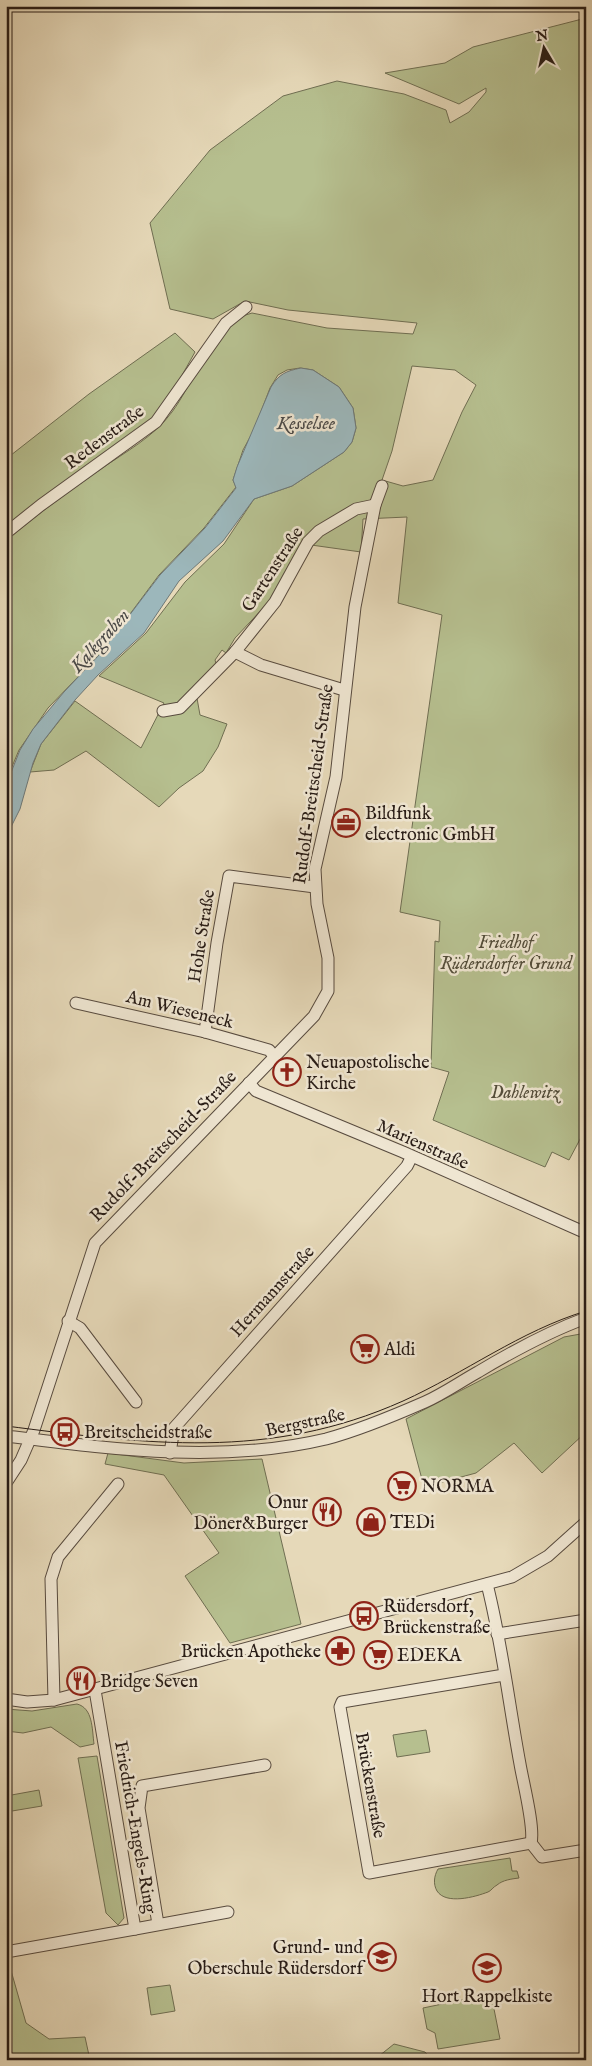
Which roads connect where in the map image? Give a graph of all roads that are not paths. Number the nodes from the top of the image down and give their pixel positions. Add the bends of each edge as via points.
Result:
1 (246, 307) dead end
2 (382, 486) dead end
3 (375, 505) junction
4 (6, 533) edge
5 (235, 652) junction
6 (344, 690) junction
7 (163, 711) dead end
8 (315, 887) junction
9 (76, 1003) dead end
10 (205, 1032) junction
11 (274, 1056) junction
12 (249, 1083) junction
13 (412, 1158) junction
14 (586, 1233) edge
15 (586, 1318) edge
16 (68, 1322) junction
17 (136, 1402) dead end
18 (6, 1436) edge
19 (29, 1438) junction
20 (170, 1453) junction
21 (6, 1483) edge
22 (118, 1484) dead end
23 (586, 1522) edge
24 (487, 1584) junction
25 (586, 1620) edge
26 (497, 1634) junction
27 (504, 1675) junction
28 (95, 1690) junction
29 (6, 1699) edge
30 (54, 1700) junction
31 (265, 1765) dead end
32 (531, 1843) junction
33 (586, 1850) edge
34 (228, 1912) dead end
35 (158, 1924) junction
36 (135, 1929) junction
37 (6, 1952) edge

1 - 4 street, Redenstraße via 226,322 156,422
2 - 3 street, Rudolf-Breitscheid-Straße
3 - 5 street, Gartenstraße via 356,509 319,531 308,542 275,602
3 - 6 street, Rudolf-Breitscheid-Straße via 355,607
5 - 6 street via 261,665
5 - 7 street, Gartenstraße via 180,708
6 - 8 street, Rudolf-Breitscheid-Straße via 336,777 315,869
8 - 10 street, Hohe Straße via 229,876
8 - 11 street, Rudolf-Breitscheid-Straße via 328,958 328,991 314,1016
9 - 10 street, Am Wieseneck
10 - 11 street, Am Wieseneck via 269,1050
11 - 12 street, Rudolf-Breitscheid-Straße
12 - 13 street, Marienstraße via 256,1091
12 - 16 street, Rudolf-Breitscheid-Straße via 95,1242
13 - 14 street, Marienstraße
13 - 20 street, Hermannstraße via 174,1428
15 - 20 street, Bergstraße via 529,1343 428,1401 344,1433 288,1446
16 - 17 street via 80,1328
16 - 19 street, Rudolf-Breitscheid-Straße
18 - 19 street, Bergstraße
19 - 20 street, Bergstraße
19 - 21 street, Rudolf-Breitscheid-Straße via 21,1460
22 - 30 street via 58,1557 51,1578
23 - 24 street via 548,1556 524,1572
24 - 26 street
24 - 28 street
25 - 26 street
26 - 27 street
27 - 32 street
27 - 32 street, Brückenstraße via 342,1702 340,1707 368,1873
28 - 30 street
28 - 36 street, Friedrich-Engels-Ring
29 - 30 street via 27,1702
31 - 35 street via 142,1786 139,1808
32 - 33 street via 542,1857
34 - 35 street
35 - 36 street
36 - 37 street, Friedrich-Engels-Ring

